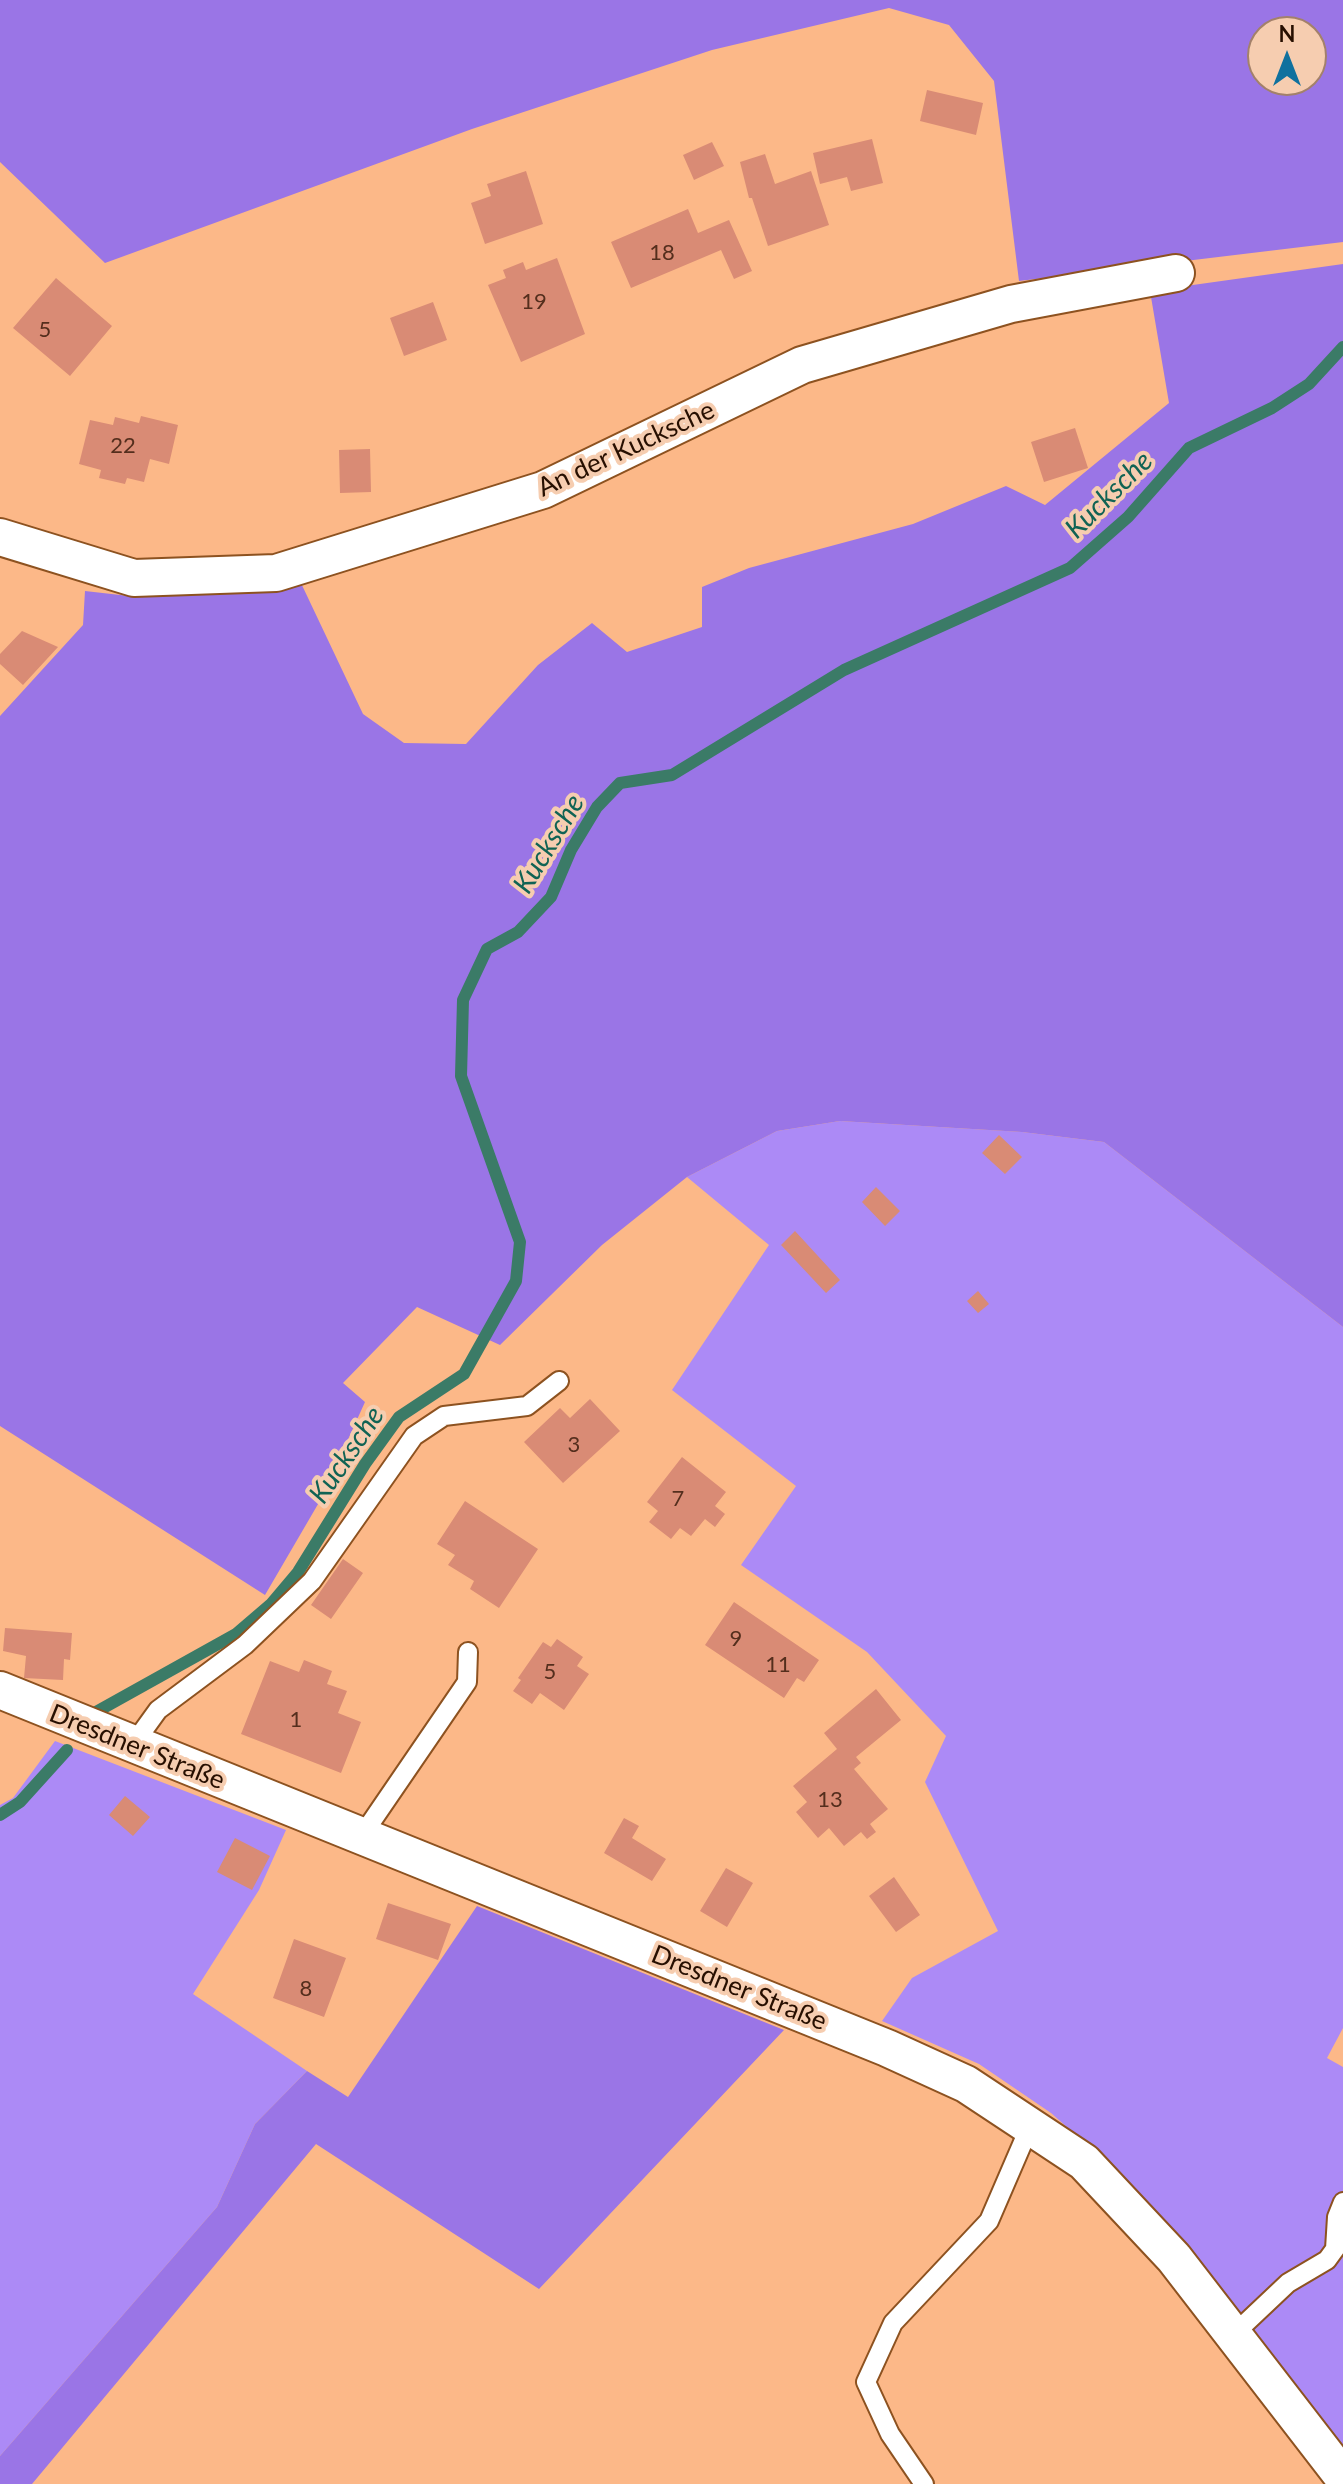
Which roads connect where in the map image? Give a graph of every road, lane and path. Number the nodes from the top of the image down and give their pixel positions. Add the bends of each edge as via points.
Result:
1 (1176, 273) dead end
2 (0, 537) edge
3 (559, 1381) dead end
4 (468, 1652) dead end
5 (0, 1690) edge
6 (132, 1746) junction
7 (361, 1837) junction
8 (1030, 2126) junction
9 (1343, 2202) edge
10 (1234, 2334) junction
11 (1343, 2477) edge
12 (924, 2484) edge

1 - 2 street, An der Kucksche via 1011,304 802,365 543,490 276,573 134,578
3 - 6 lane via 527,1406 444,1416 414,1436 312,1581 245,1645 158,1710
4 - 7 lane via 467,1682
5 - 6 street, Dresdner Straße
6 - 7 street, Dresdner Straße
7 - 8 street, Dresdner Straße via 887,2048 966,2084
8 - 10 street, Dresdner Straße via 1084,2162 1174,2258
8 - 12 lane via 989,2221 893,2323 866,2382 890,2434
9 - 10 lane via 1335,2249 1327,2260 1288,2283
10 - 11 street, Dresdner Straße

